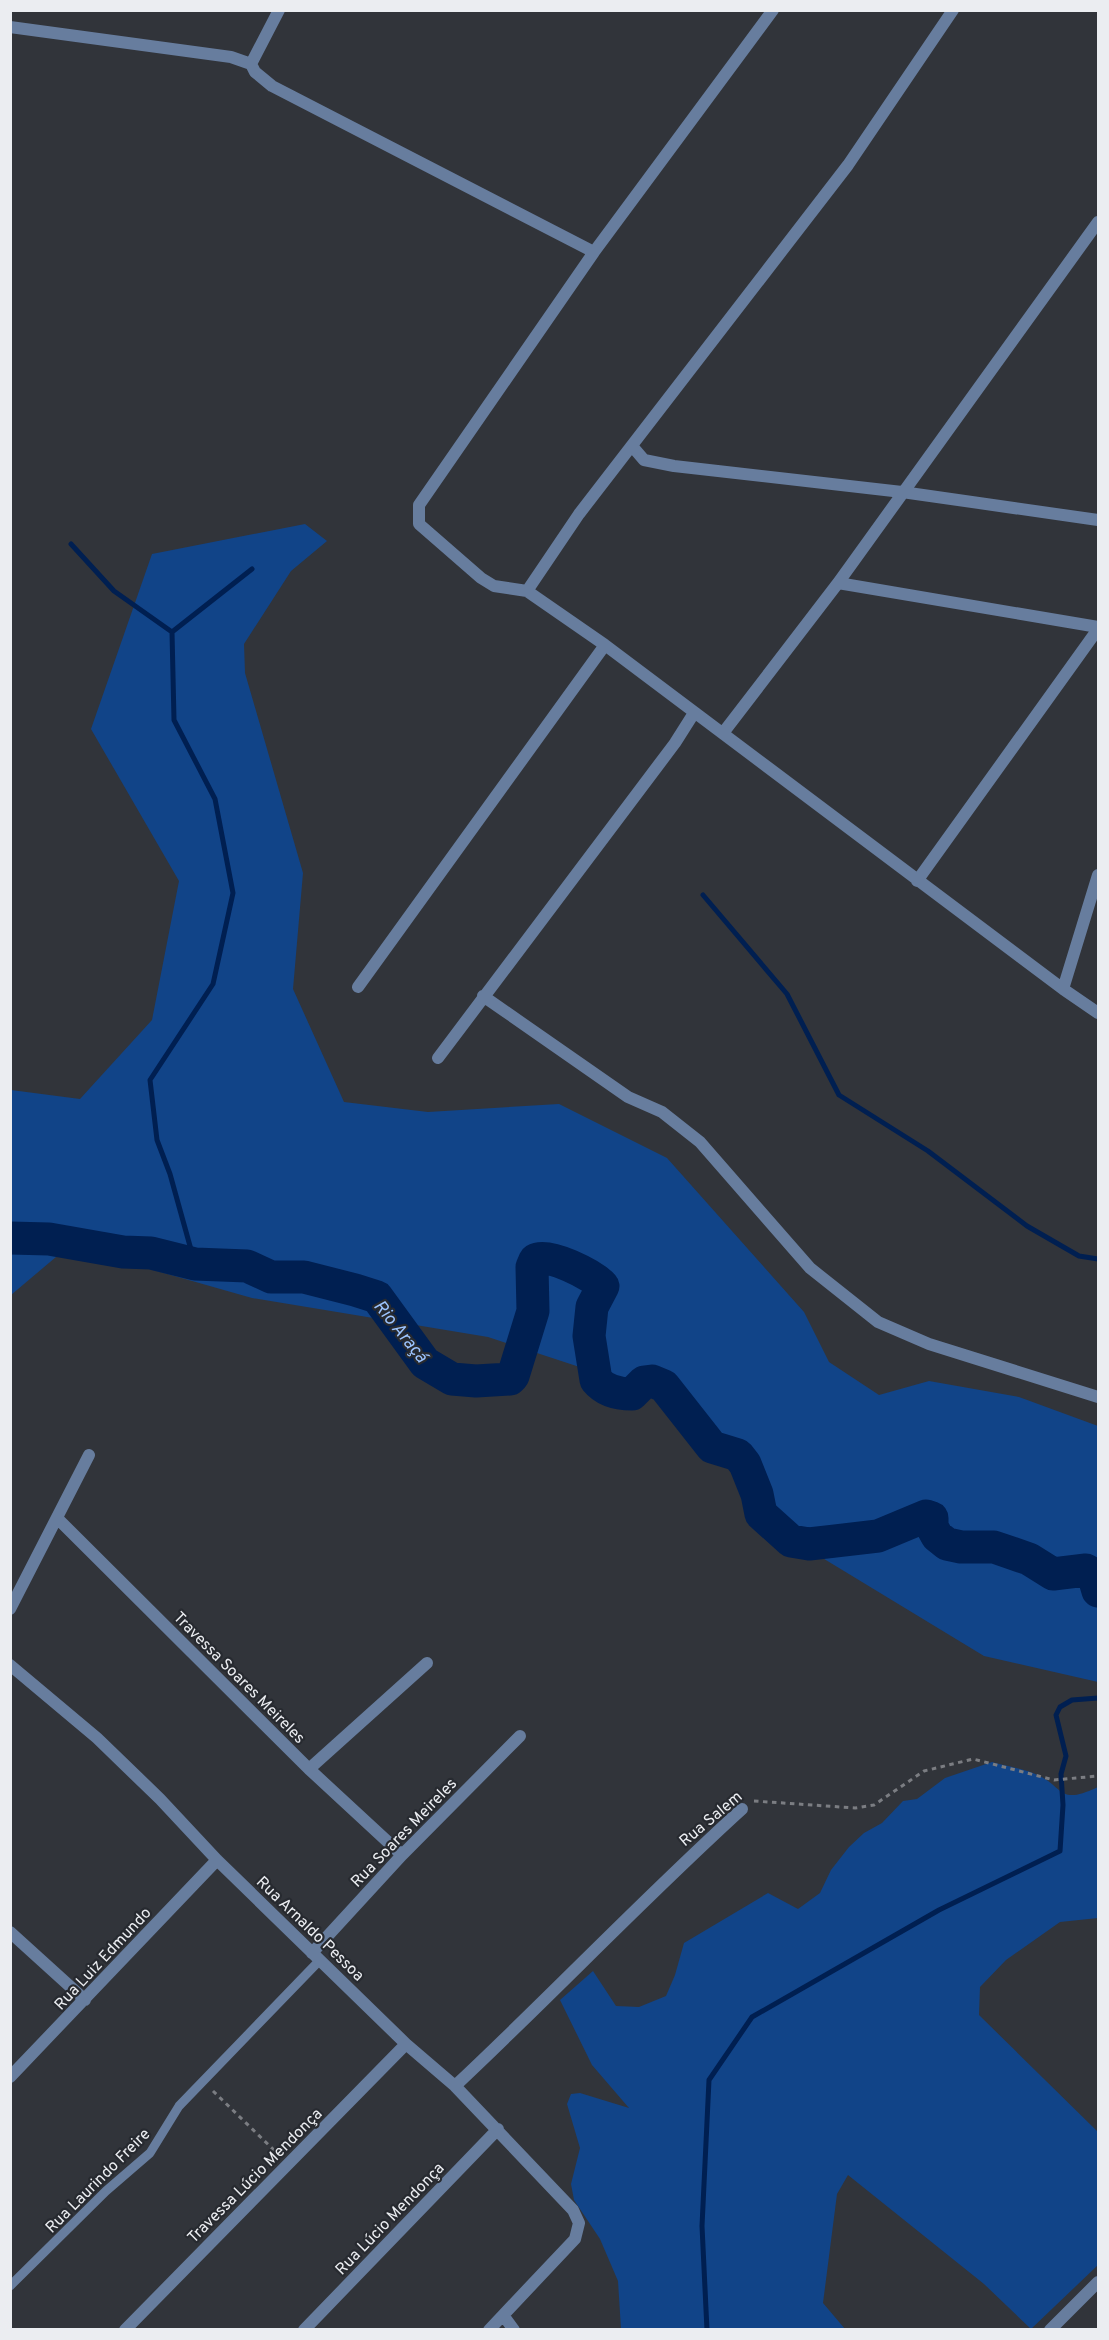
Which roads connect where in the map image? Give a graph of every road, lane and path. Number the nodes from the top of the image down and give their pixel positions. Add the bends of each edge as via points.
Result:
1 (279, 10) edge
2 (773, 10) edge
3 (952, 10) edge
4 (10, 27) edge
5 (251, 64) junction
6 (1098, 222) edge
7 (594, 252) junction
8 (632, 446) junction
9 (902, 492) junction
10 (1098, 520) edge
11 (838, 583) junction
12 (527, 591) junction
13 (1098, 628) edge
14 (605, 645) junction
15 (694, 713) junction
16 (723, 733) junction
17 (1098, 875) edge
18 (917, 881) junction
19 (358, 987) dead end
20 (1063, 989) junction
21 (483, 996) junction
22 (1098, 1013) edge
23 (438, 1058) dead end
24 (1098, 1397) edge
25 (89, 1455) dead end
26 (58, 1519) junction
27 (10, 1609) edge
28 (427, 1664) dead end
29 (10, 1665) edge
30 (520, 1736) dead end
31 (309, 1769) junction
32 (1098, 1776) edge
33 (742, 1809) joint
34 (402, 1855) junction
35 (217, 1860) junction
36 (10, 1932) edge
37 (316, 1957) junction
38 (86, 2000) junction
39 (406, 2044) junction
40 (10, 2077) edge
41 (203, 2081) junction
42 (455, 2086) junction
43 (498, 2129) junction
44 (288, 2164) junction
45 (1098, 2282) edge
46 (10, 2286) edge
47 (503, 2315) junction
48 (125, 2330) edge
49 (304, 2330) edge
50 (489, 2330) edge
51 (514, 2330) edge
52 (1050, 2330) edge

1 - 5 street
2 - 7 street
3 - 8 street via 848,165
4 - 5 street via 231,57
5 - 7 street via 272,86
6 - 9 street
7 - 12 street via 418,505 419,524 424,531 481,578 494,586
8 - 9 street via 644,460 674,466
8 - 12 street via 557,544
9 - 10 street
9 - 11 street
11 - 13 street
11 - 16 street
12 - 14 street
13 - 18 street
14 - 15 street
14 - 19 street
15 - 16 street
15 - 21 street
16 - 18 street
17 - 20 street
18 - 20 street
20 - 22 street
21 - 23 street
21 - 24 street via 628,1097 662,1112 700,1142 810,1268 878,1322 929,1344
25 - 26 street
26 - 27 street
26 - 31 street, Travessa Soares Meireles
28 - 31 street
29 - 35 street, Rua Arnaldo Pessoa via 97,1738
30 - 34 street, Rua Soares Meireles
31 - 34 street, Travessa Soares Meireles
32 - 33 path, Rua Salem via 1054,1780 973,1759 924,1771 874,1804 855,1808 754,1801
33 - 42 street, Rua Salem
34 - 37 street, Rua Soares Meireles
35 - 37 street, Rua Arnaldo Pessoa
35 - 38 street, Rua Luiz Edmundo
36 - 38 street
37 - 39 street, Rua Arnaldo Pessoa
37 - 41 lane, Rua Laurindo Freire
38 - 40 street, Rua Luiz Edmundo
39 - 42 street, Rua Arnaldo Pessoa
39 - 44 street, Travessa Lúcio Mendonça
41 - 44 path
41 - 46 lane, Rua Laurindo Freire via 174,2113 150,2153
42 - 43 street, Rua Arnaldo Pessoa
43 - 47 street, Rua Arnaldo Pessoa via 567,2202 579,2223 576,2239
43 - 49 street, Rua Lúcio Mendonça
44 - 48 street, Travessa Lúcio Mendonça
45 - 52 street
47 - 50 street
47 - 51 street

